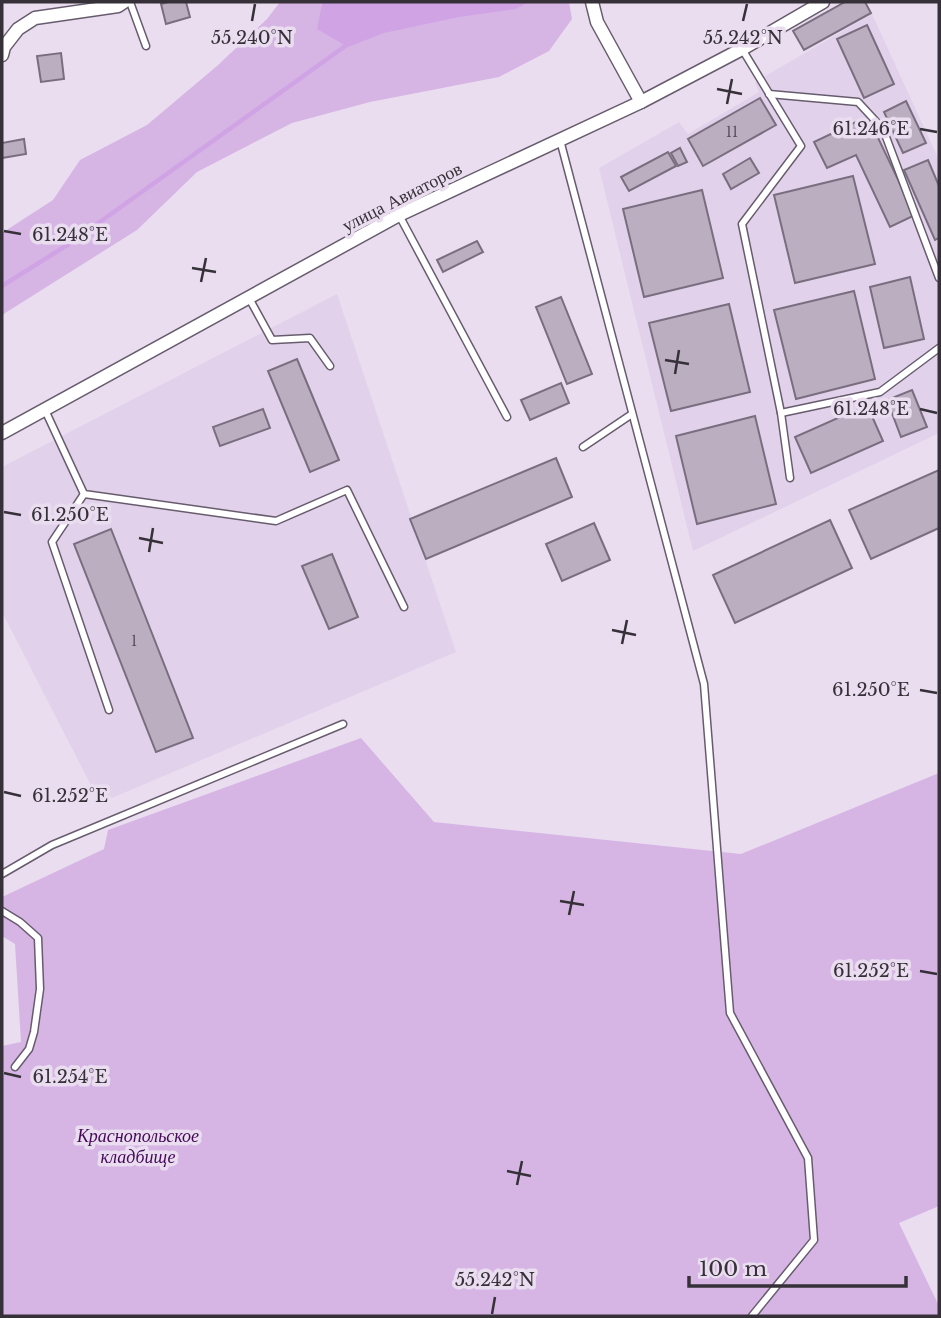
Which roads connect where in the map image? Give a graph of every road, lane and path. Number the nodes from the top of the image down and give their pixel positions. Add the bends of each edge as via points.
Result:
1 (124, 2) edge
2 (130, 2) edge
3 (592, 2) edge
4 (823, 2) edge
5 (146, 46) dead end
6 (742, 49) junction
7 (2, 55) edge
8 (769, 94) junction
9 (641, 102) junction
10 (560, 140) junction
11 (399, 215) junction
12 (939, 278) edge
13 (248, 297) junction
14 (939, 348) edge
15 (330, 366) dead end
16 (45, 410) junction
17 (781, 413) junction
18 (632, 414) junction
19 (507, 417) dead end
20 (2, 433) edge
21 (583, 447) dead end
22 (790, 478) dead end
23 (83, 495) junction
24 (404, 607) dead end
25 (110, 710) dead end
26 (343, 724) dead end
27 (2, 874) edge
28 (2, 911) edge
29 (15, 1067) dead end
30 (752, 1316) edge

1 - 7 street via 35,18 18,29
2 - 5 lane
3 - 9 street via 597,22
4 - 6 street, улица Авиаторов
6 - 8 lane
6 - 9 street, улица Авиаторов
8 - 12 lane via 858,102 883,129
8 - 17 lane via 801,146 741,224
9 - 10 street, улица Авиаторов
10 - 11 street, улица Авиаторов
10 - 18 lane
11 - 13 street, улица Авиаторов
11 - 19 lane
13 - 15 lane via 272,340 310,338
13 - 16 street, улица Авиаторов
14 - 17 lane via 880,392
16 - 20 street, улица Авиаторов
16 - 23 lane
17 - 22 lane
18 - 21 lane
18 - 30 lane via 704,684 730,1013 808,1158 814,1240
23 - 24 lane via 276,521 347,491
23 - 25 lane via 52,542
26 - 27 lane via 52,845
28 - 29 lane via 38,938 40,989 34,1032 29,1049

